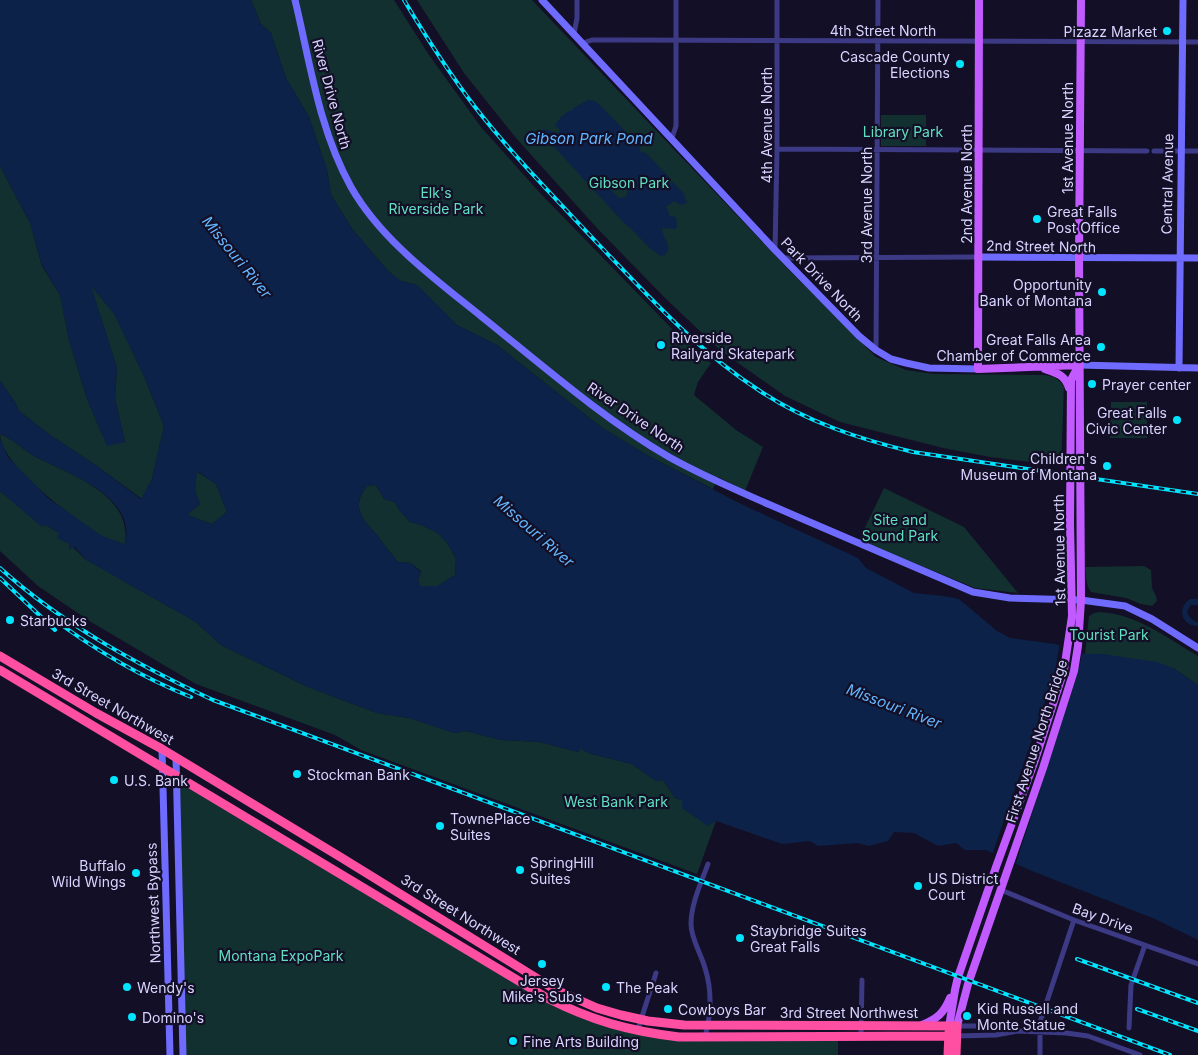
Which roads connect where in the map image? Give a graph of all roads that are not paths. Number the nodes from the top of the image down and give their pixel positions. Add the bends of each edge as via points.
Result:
1 (295, 0) edge
2 (542, 0) edge
3 (577, 0) edge
4 (676, 0) edge
5 (778, 0) edge
6 (878, 0) edge
7 (979, 0) edge
8 (1081, 0) edge
9 (1183, 0) edge
10 (574, 34) junction
11 (676, 40) junction
12 (778, 40) junction
13 (878, 41) junction
14 (1080, 41) junction
15 (980, 42) junction
16 (1183, 42) junction
17 (1198, 42) edge
18 (583, 43) junction
19 (672, 138) junction
20 (778, 149) junction
21 (878, 151) junction
22 (978, 151) junction
23 (1079, 151) junction
24 (1147, 151) dead end
25 (1154, 151) dead end
26 (1180, 151) junction
27 (1198, 151) edge
28 (775, 250) junction
29 (877, 257) junction
30 (978, 257) junction
31 (784, 258) junction
32 (1179, 258) junction
33 (1198, 258) edge
34 (1079, 259) junction
35 (876, 350) junction
36 (1079, 365) junction
37 (1038, 367) junction
38 (1179, 368) junction
39 (1198, 368) edge
40 (978, 369) junction
41 (1071, 395) junction
42 (1072, 599) junction
43 (1081, 600) junction
44 (1072, 616) joint
45 (1081, 617) joint
46 (1198, 648) edge
47 (0, 656) edge
48 (0, 670) edge
49 (162, 749) junction
50 (176, 758) junction
51 (161, 767) junction
52 (177, 777) junction
53 (708, 864) dead end
54 (1000, 890) junction
55 (1074, 920) junction
56 (1145, 945) junction
57 (1198, 964) edge
58 (656, 973) dead end
59 (862, 980) dead end
60 (954, 990) junction
61 (641, 1020) junction
62 (708, 1025) junction
63 (861, 1025) junction
64 (920, 1026) junction
65 (953, 1026) junction
66 (1129, 1028) dead end
67 (1018, 1031) junction
68 (637, 1032) junction
69 (1040, 1032) junction
70 (952, 1036) junction
71 (861, 1037) junction
72 (705, 1038) junction
73 (1129, 1053) edge
74 (170, 1055) edge
75 (183, 1055) edge
76 (948, 1055) edge
77 (956, 1055) edge
78 (1040, 1055) edge
79 (1140, 1055) edge

1 - 42 main road, River Drive North via 327,131 347,180 369,214 430,274 586,399 641,439 685,465 973,592 1010,598
2 - 10 main road, Park Drive North
3 - 10 street
4 - 11 street
5 - 12 street, 4th Avenue North
6 - 13 street, 3rd Avenue North
7 - 15 main road, 2nd Avenue North
8 - 14 main road, 1st Avenue North
9 - 16 main road, Central Avenue
10 - 18 main road, Park Drive North
11 - 12 street, 4th Street North
11 - 18 street, 4th Street North via 592,40
11 - 19 street via 676,126
12 - 13 street, 4th Street North
12 - 20 street, 4th Avenue North
13 - 15 street, 4th Street North
13 - 21 street, 3rd Avenue North
14 - 15 street, 4th Street North
14 - 16 street, 4th Street North
14 - 23 main road, 1st Avenue North
15 - 22 main road, 2nd Avenue North
16 - 17 street, 4th Street North
16 - 26 main road, Central Avenue
18 - 19 main road, Park Drive North
19 - 28 main road, Park Drive North
20 - 21 street
20 - 28 street, 4th Avenue North
21 - 22 street
21 - 29 street, 3rd Avenue North
22 - 23 street
22 - 30 main road, 2nd Avenue North
23 - 24 street
23 - 34 main road, 1st Avenue North
25 - 26 street
26 - 27 street
26 - 32 main road, Central Avenue
28 - 31 main road, Park Drive North
29 - 30 street, 2nd Street North
29 - 31 street, 2nd Street North
29 - 35 street, 3rd Avenue North
30 - 34 main road, 2nd Street North
30 - 40 main road, 2nd Avenue North
31 - 35 main road, Park Drive North
32 - 33 main road, 2nd Street North
32 - 34 main road, 2nd Street North
32 - 38 main road, Central Avenue
34 - 36 main road, 1st Avenue North
35 - 40 main road, Park Drive North via 891,359 929,368
36 - 37 main road, Park Drive North
36 - 38 main road, Park Drive North
36 - 41 main road, 1st Avenue North via 1072,380
36 - 43 main road, 1st Avenue North
37 - 40 main road, Park Drive North
37 - 41 main road via 1063,376
38 - 39 main road, Park Drive North
41 - 42 main road, 1st Avenue North
42 - 43 main road, River Drive North
42 - 44 main road, 1st Avenue North
43 - 45 main road, 1st Avenue North
43 - 46 main road, River Drive North via 1125,606
44 - 60 main road, First Avenue North Bridge via 1064,670
45 - 54 main road, First Avenue North Bridge via 1074,671
47 - 49 highway, 3rd Street Northwest
48 - 51 highway, 3rd Street Northwest
49 - 50 highway, 3rd Street Northwest
49 - 51 main road, Northwest Bypass
50 - 52 main road, Northwest Bypass
50 - 61 highway, 3rd Street Northwest via 554,988 597,1008
51 - 52 highway, 3rd Street Northwest
51 - 74 main road, Northwest Bypass
52 - 68 highway, 3rd Street Northwest via 547,998 602,1023
52 - 75 main road, Northwest Bypass
53 - 62 street via 691,925 706,968 710,1006
54 - 55 street, Bay Drive
54 - 65 main road, First Avenue North Bridge
55 - 56 street, Bay Drive
55 - 69 street via 1040,1022
56 - 57 street, Bay Drive
56 - 66 street via 1131,985
58 - 61 street
59 - 63 street
60 - 64 main road via 945,1011
60 - 65 main road
61 - 62 highway, 3rd Street Northwest
61 - 68 street
62 - 63 highway, 3rd Street Northwest
62 - 72 street
63 - 64 highway, 3rd Street Northwest
63 - 71 street
64 - 65 highway, 3rd Street Northwest
65 - 67 street via 996,1026
65 - 70 highway
67 - 69 street
67 - 70 street
68 - 72 highway, 3rd Street Northwest
69 - 73 street via 1088,1036
69 - 78 street
70 - 71 highway, 3rd Street Northwest
70 - 76 highway
70 - 77 highway
71 - 72 highway, 3rd Street Northwest
73 - 79 street

